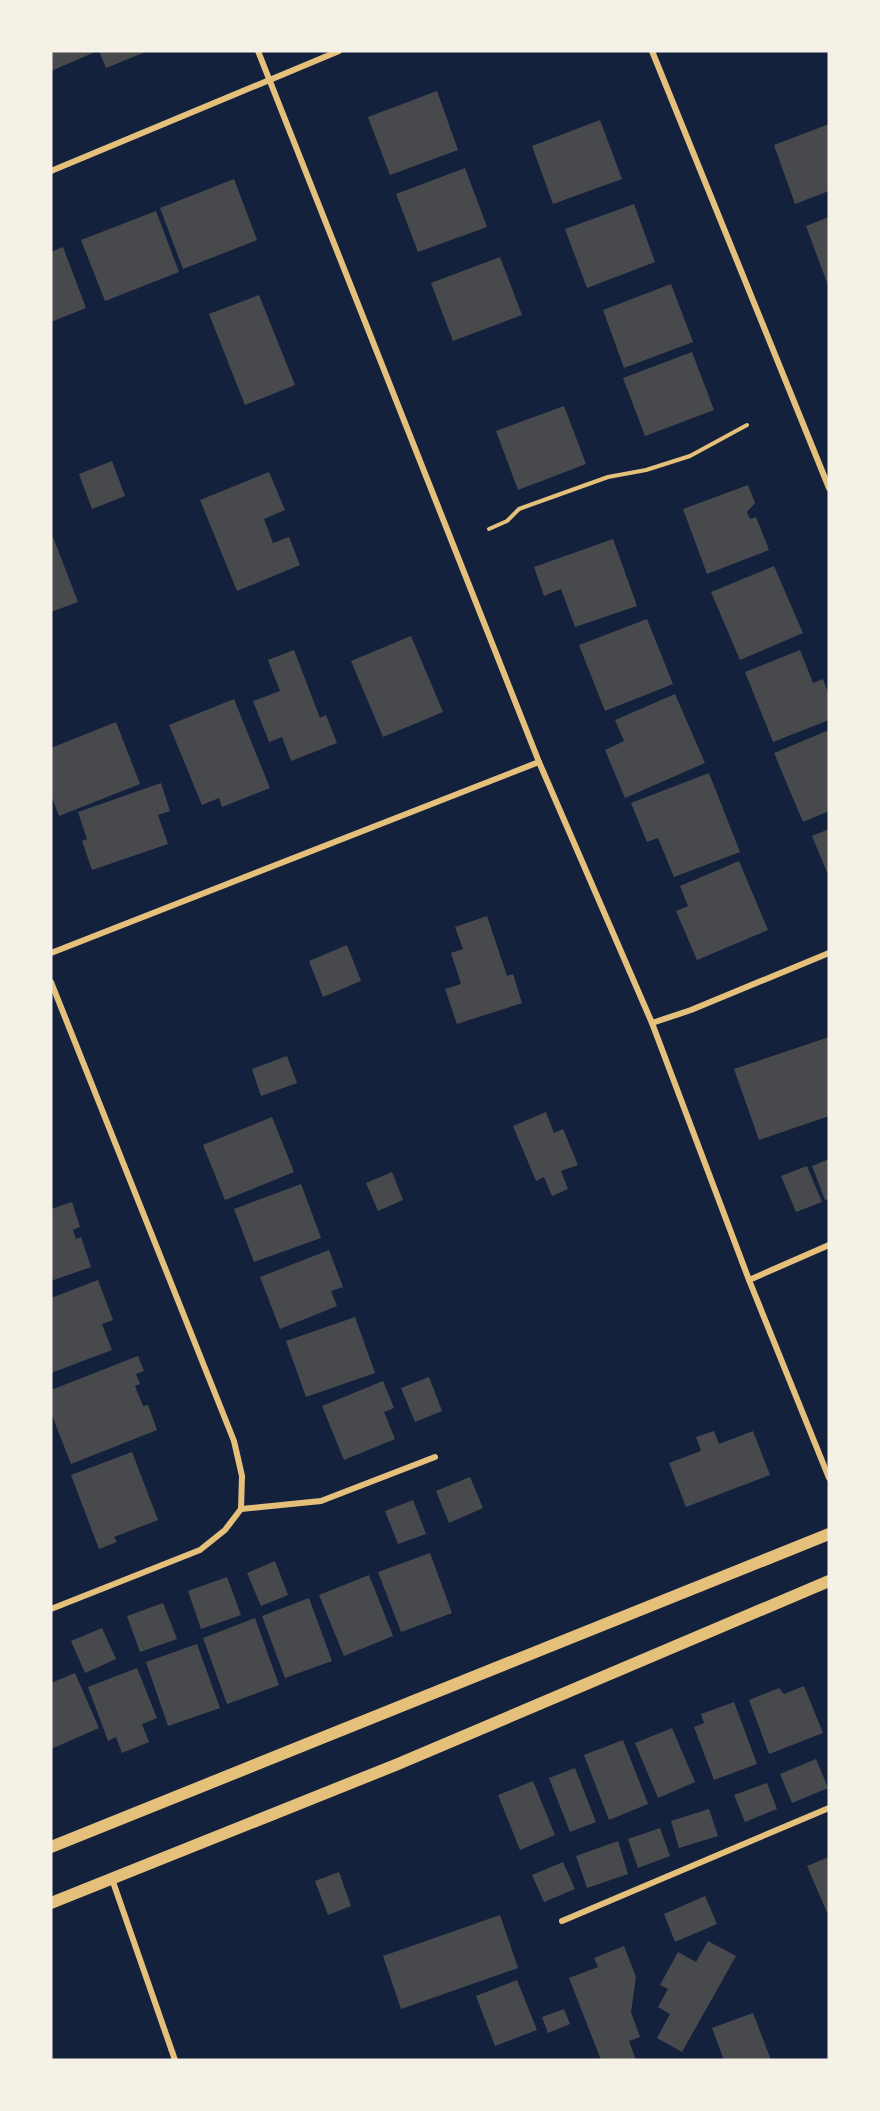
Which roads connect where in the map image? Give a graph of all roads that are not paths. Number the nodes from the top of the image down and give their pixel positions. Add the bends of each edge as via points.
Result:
1 (258, 51) edge
2 (339, 51) edge
3 (652, 51) edge
4 (270, 80) junction
5 (51, 171) edge
6 (829, 488) edge
7 (539, 762) junction
8 (51, 953) edge
9 (829, 953) edge
10 (51, 982) edge
11 (652, 1023) junction
12 (829, 1245) edge
13 (749, 1280) junction
14 (435, 1457) dead end
15 (829, 1478) edge
16 (241, 1509) junction
17 (829, 1534) edge
18 (829, 1581) edge
19 (51, 1609) edge
20 (829, 1808) edge
21 (51, 1848) edge
22 (112, 1879) junction
23 (51, 1903) edge
24 (562, 1921) dead end
25 (175, 2060) edge

1 - 4 street
2 - 4 street
3 - 6 street
4 - 5 street
4 - 7 street
7 - 8 street
7 - 11 street
9 - 11 street
10 - 16 street via 234,1441 242,1476
11 - 13 street
12 - 13 street
13 - 15 street
14 - 16 street via 321,1502
16 - 19 street via 225,1530 200,1550
17 - 21 main road
18 - 22 main road via 398,1764
20 - 24 street
22 - 23 main road
22 - 25 street

